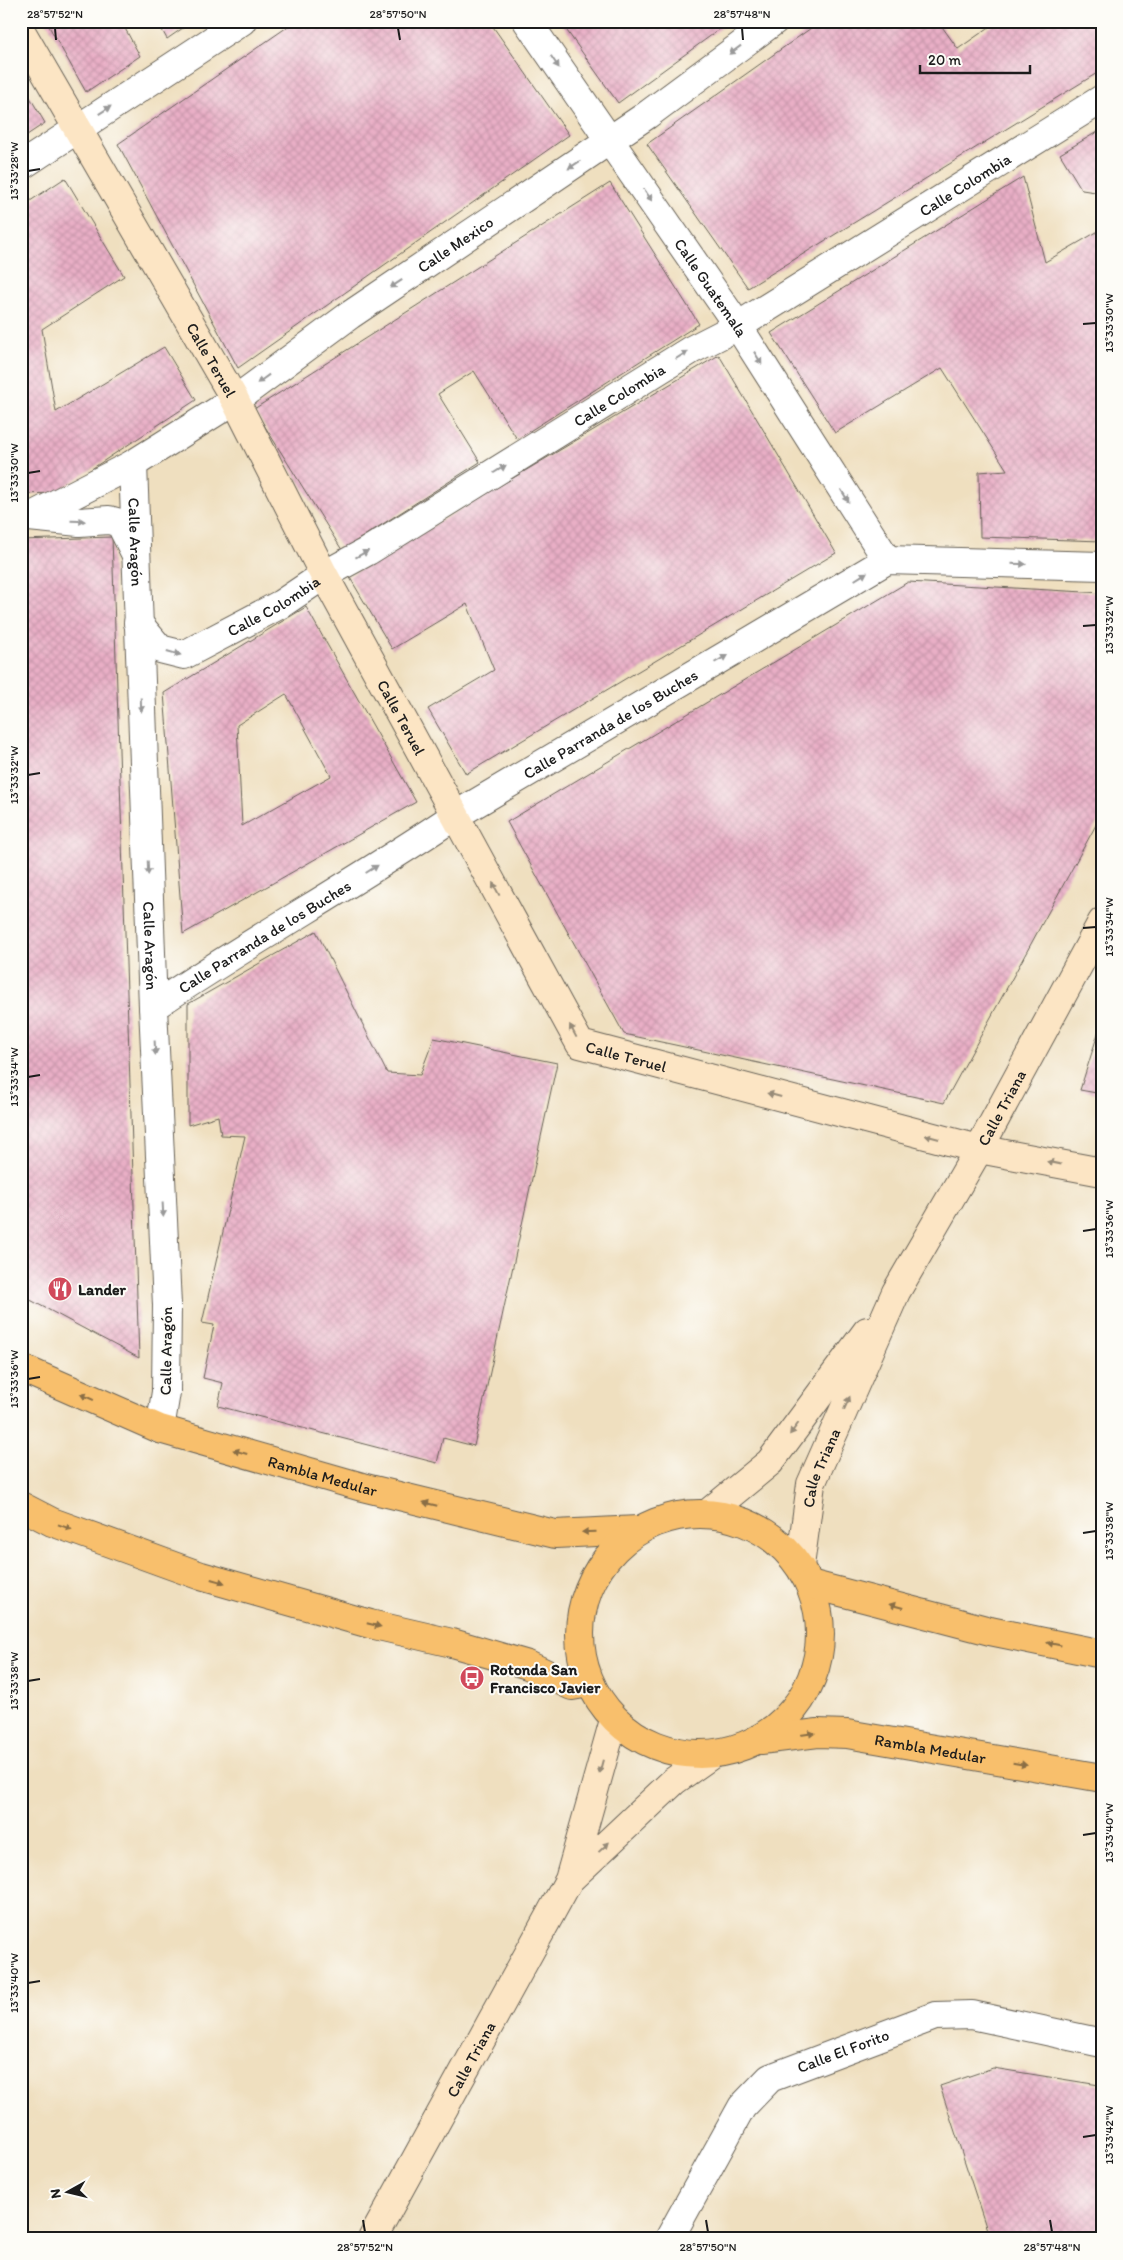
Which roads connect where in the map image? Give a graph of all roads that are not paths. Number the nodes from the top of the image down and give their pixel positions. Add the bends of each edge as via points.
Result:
1 (242, 21) edge
2 (527, 21) edge
3 (774, 21) edge
4 (21, 31) edge
5 (1102, 99) edge
6 (78, 128) junction
7 (609, 141) junction
8 (21, 166) edge
9 (738, 326) junction
10 (235, 400) junction
11 (133, 464) junction
12 (26, 517) edge
13 (136, 554) junction
14 (887, 560) junction
15 (1102, 566) edge
16 (324, 575) junction
17 (138, 623) junction
18 (456, 815) junction
19 (1102, 922) edge
20 (153, 1007) junction
21 (979, 1149) junction
22 (1102, 1172) edge
23 (896, 1292) junction
24 (21, 1368) edge
25 (160, 1429) junction
26 (21, 1506) edge
27 (708, 1513) junction
28 (638, 1530) junction
29 (805, 1575) junction
30 (1102, 1654) edge
31 (589, 1683) junction
32 (614, 1720) junction
33 (759, 1740) junction
34 (712, 1755) junction
35 (1102, 1778) edge
36 (569, 1880) junction
37 (1102, 2043) edge
38 (372, 2239) edge
39 (669, 2239) edge

6 -> 1 street
2 -> 7 street, Calle Guatemala
3 -> 7 street, Calle Mexico
4 - 6 street, Calle Teruel
5 - 9 street, Calle Colombia
6 - 8 street
6 - 10 street, Calle Teruel
7 -> 9 street, Calle Guatemala
7 -> 10 street, Calle Mexico via 350,315
9 -> 14 street, Calle Guatemala
16 -> 9 street, Calle Colombia via 368,551 691,350
10 - 11 street, Calle Mexico
10 - 16 street, Calle Teruel
11 - 12 street, Calle Mexico
11 - 13 street, Calle Aragón
12 -> 13 street via 120,523
13 - 17 street, Calle Aragón
14 -> 15 street
18 -> 14 street, Calle Parranda de los Buches
17 -> 16 street, Calle Colombia via 160,649 184,656 281,604
16 - 18 street, Calle Teruel
17 -> 20 street, Calle Aragón
20 -> 18 street, Calle Parranda de los Buches
21 -> 18 street, Calle Teruel via 580,1044
19 - 21 street, Calle Triana
20 -> 25 street, Calle Aragón via 167,1305 166,1392
22 -> 21 street, Calle Teruel
21 - 23 street, Calle Triana
23 -> 27 street, Calle Triana via 770,1462
29 -> 23 street, Calle Triana via 811,1484
25 -> 24 main road, Rambla Medular
28 -> 25 main road, Rambla Medular via 555,1534 362,1487
26 -> 31 main road via 52,1522 201,1576 528,1665 572,1686
27 - 28 main road via 672,1517
27 - 29 main road via 744,1521 775,1539
28 - 31 main road via 605,1559 585,1598 579,1641
30 -> 29 main road via 990,1632
29 - 33 main road via 820,1619 819,1656 806,1692 785,1721
31 - 32 main road
32 - 34 main road via 637,1738 664,1750
32 -> 36 street, Calle Triana
33 - 34 main road
33 -> 35 main road, Rambla Medular via 818,1733 847,1734
36 -> 34 street, Calle Triana via 674,1781
36 - 38 street, Calle Triana
37 - 39 street, Calle El Forito via 972,2015 935,2016 770,2078 742,2107

